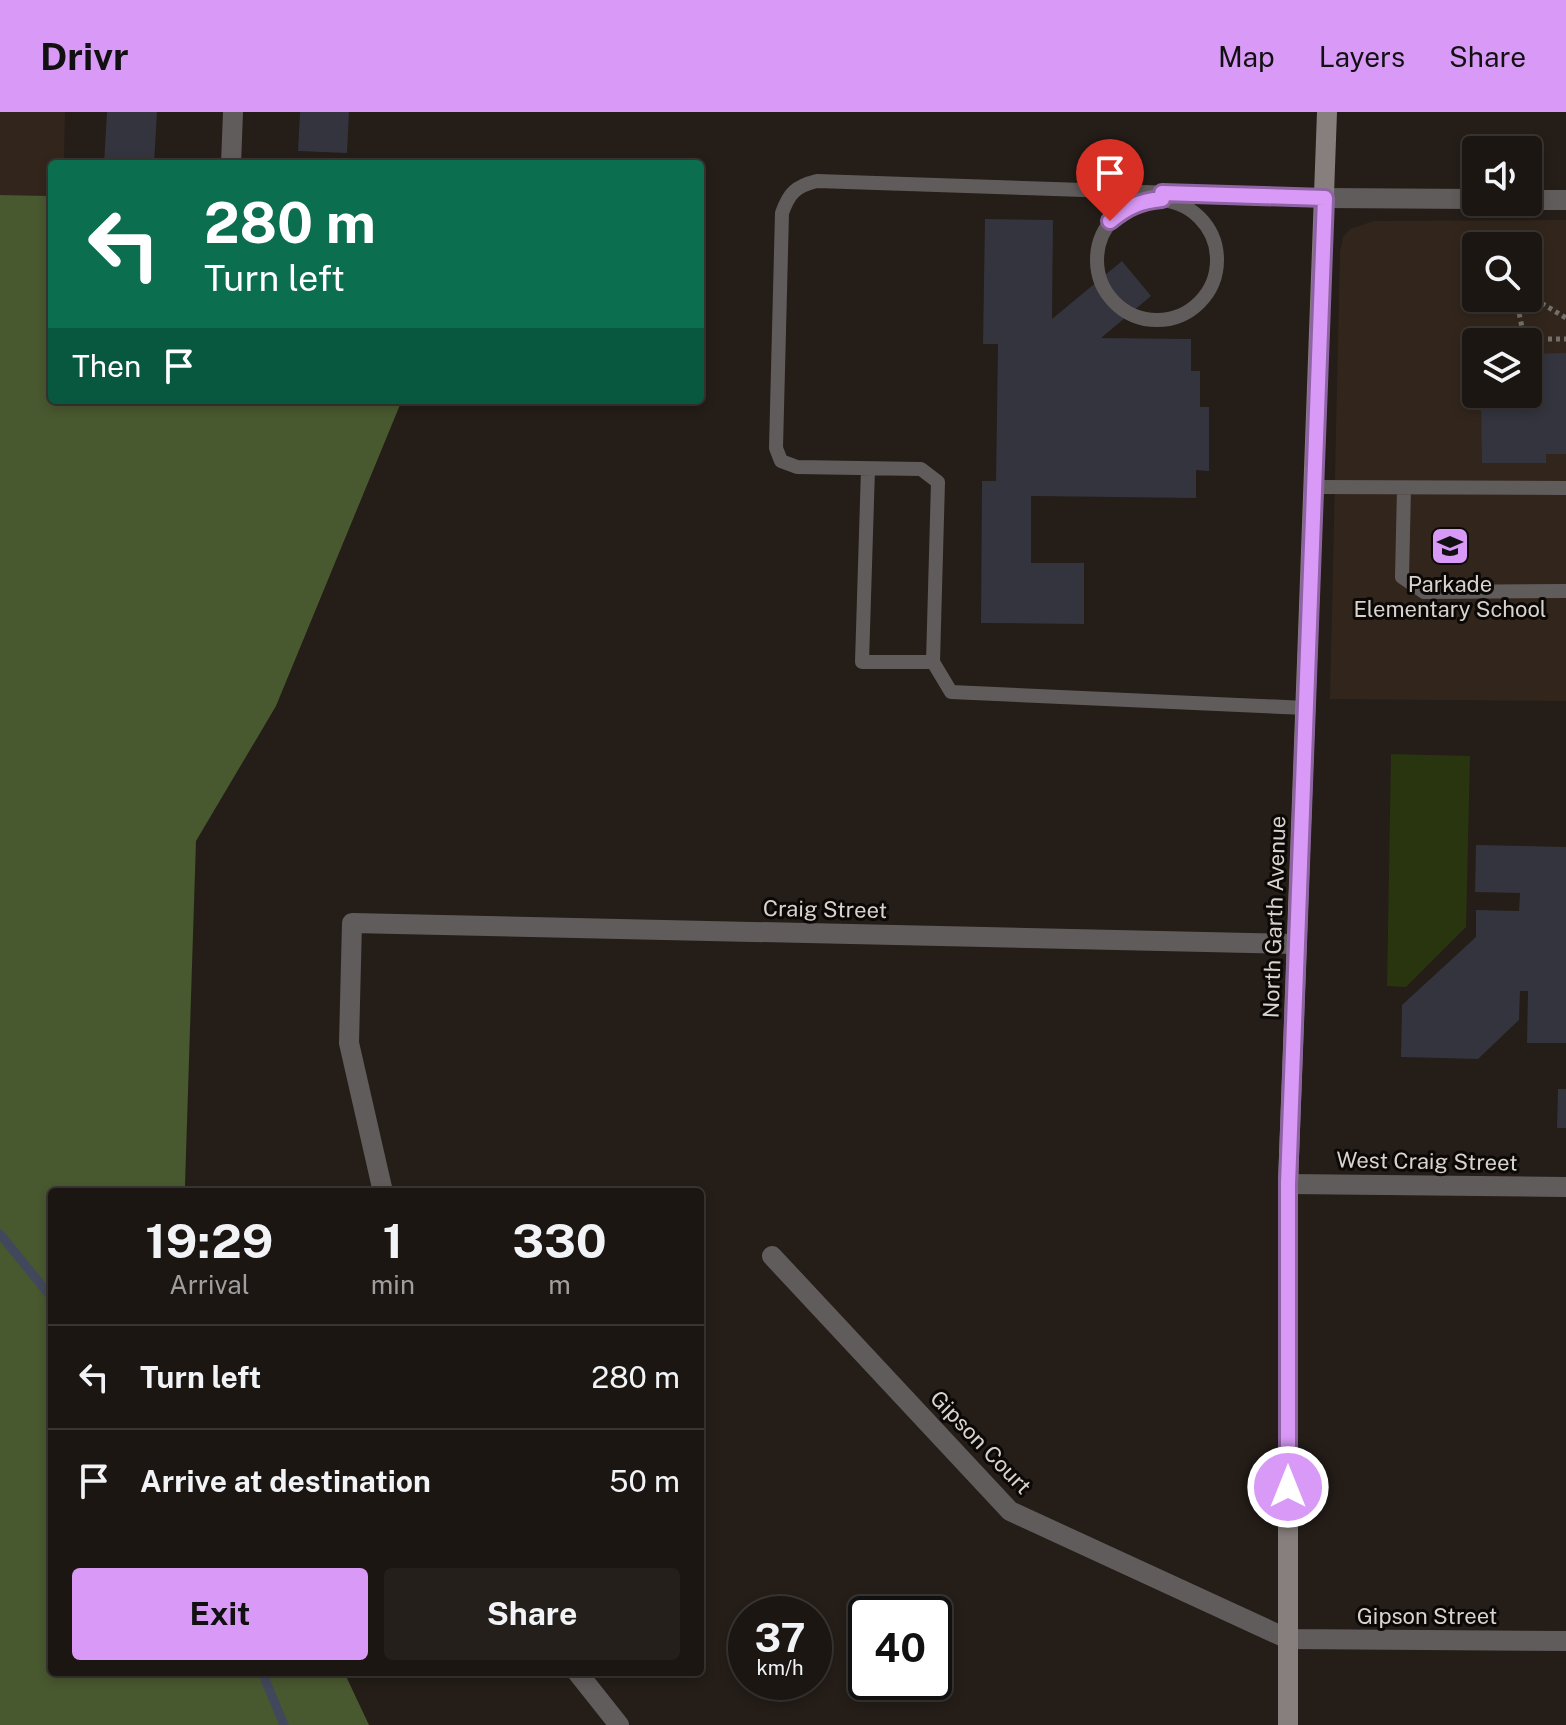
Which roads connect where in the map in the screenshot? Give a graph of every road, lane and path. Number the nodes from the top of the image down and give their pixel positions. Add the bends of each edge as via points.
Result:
1 (233, 112) edge
2 (1327, 112) edge
3 (231, 160) edge
4 (1162, 196) junction
5 (1325, 198) junction
6 (1462, 199) edge
7 (1542, 200) edge
8 (1566, 200) edge
9 (1542, 303) edge
10 (1566, 318) edge
11 (1566, 339) edge
12 (1542, 340) edge
13 (868, 469) junction
14 (1315, 487) junction
15 (1404, 488) junction
16 (1566, 488) edge
17 (1566, 591) edge
18 (933, 662) junction
19 (1306, 708) junction
20 (1297, 944) junction
21 (1288, 1184) junction
22 (1566, 1187) edge
23 (382, 1188) edge
24 (772, 1256) dead end
25 (1288, 1639) junction
26 (1566, 1641) edge
27 (580, 1676) edge
28 (619, 1725) edge
29 (1288, 1725) edge

1 - 3 street
2 - 5 street, North Garth Avenue
4 - 4 lane via 1134,205 1110,221 1096,256 1098,276 1119,307 1158,320 1196,306 1217,271 1210,230 1197,215
4 - 5 lane
4 - 13 lane via 817,181 801,184 788,195 782,213 776,448 781,461 797,467
5 - 6 street
5 - 14 street, North Garth Avenue
7 - 8 street
9 - 10 path
11 - 12 path
13 - 18 lane via 921,469 938,482
13 - 18 lane via 862,662
14 - 15 lane
14 - 19 street, North Garth Avenue
15 - 16 lane
15 - 17 lane via 1402,577 1424,592
18 - 19 lane via 951,692
19 - 20 street, North Garth Avenue
20 - 21 street, North Garth Avenue
20 - 23 street, Craig Street via 352,923 349,1043
21 - 22 street, West Craig Street
21 - 25 street, North Garth Avenue
24 - 25 street, Gipson Court via 1010,1511
25 - 26 street, Gipson Street
25 - 29 street, North Garth Avenue
27 - 28 street

